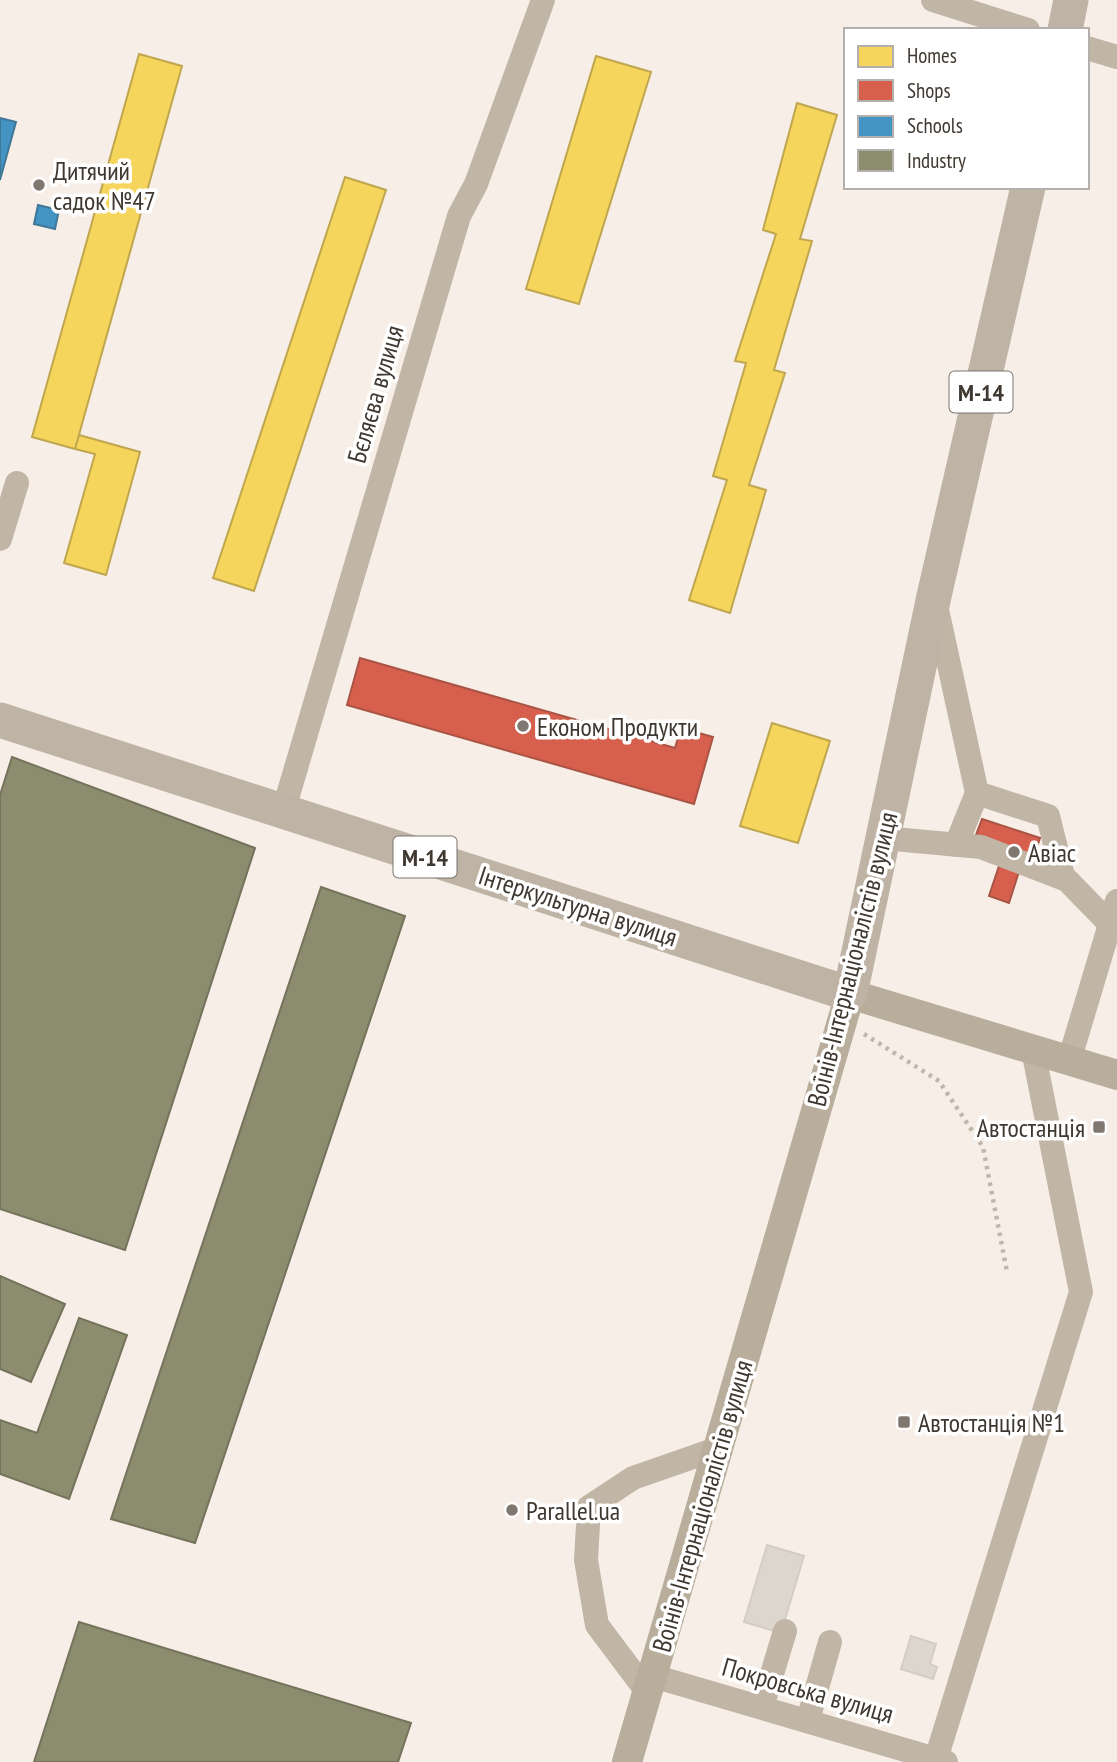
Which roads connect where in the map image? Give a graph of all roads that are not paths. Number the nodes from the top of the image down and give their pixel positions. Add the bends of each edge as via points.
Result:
1 (543, 0) edge
2 (933, 0) edge
3 (1071, 0) edge
4 (1022, 28) edge
5 (1065, 28) edge
6 (1089, 49) edge
7 (1117, 57) edge
8 (1028, 189) edge
9 (16, 483) dead end
10 (0, 539) edge
11 (934, 596) junction
12 (0, 720) edge
13 (977, 793) junction
14 (283, 812) junction
15 (883, 838) junction
16 (956, 845) junction
17 (1062, 878) junction
18 (1114, 912) edge
19 (846, 1007) junction
20 (1033, 1050) junction
21 (1069, 1060) junction
22 (1117, 1075) edge
23 (719, 1448) junction
24 (785, 1630) dead end
25 (830, 1642) dead end
26 (651, 1684) junction
27 (762, 1707) junction
28 (808, 1720) junction
29 (939, 1761) edge
30 (627, 1762) edge

1 - 14 street, Бєляєва вулиця via 476,184 459,216
2 - 4 street
3 - 5 highway
6 - 7 street
8 - 11 highway, Воїнів-Інтернаціоналістів вулиця / М-14
9 - 10 street
11 - 13 street
11 - 15 highway, Воїнів-Інтернаціоналістів вулиця / М-14
12 - 14 highway, Інтеркультурна вулиця / М-14
13 - 16 street
13 - 17 street via 1048,816
14 - 19 highway, Інтеркультурна вулиця / М-14
15 - 16 street
15 - 19 highway, Воїнів-Інтернаціоналістів вулиця / М-14
16 - 17 street via 981,846
17 - 18 street
18 - 21 street
19 - 20 main road, Інтеркультурна вулиця
19 - 23 main road, Воїнів-Інтернаціоналістів вулиця
20 - 21 main road, Інтеркультурна вулиця
20 - 29 street via 1081,1292
21 - 22 main road, Інтеркультурна вулиця
23 - 26 main road, Воїнів-Інтернаціоналістів вулиця
23 - 26 street via 633,1478 589,1507 586,1560 597,1625
24 - 27 street
25 - 28 street
26 - 27 street, Покровська вулиця
26 - 30 main road, Воїнів-Інтернаціоналістів вулиця
27 - 28 street, Покровська вулиця
28 - 29 street, Покровська вулиця

